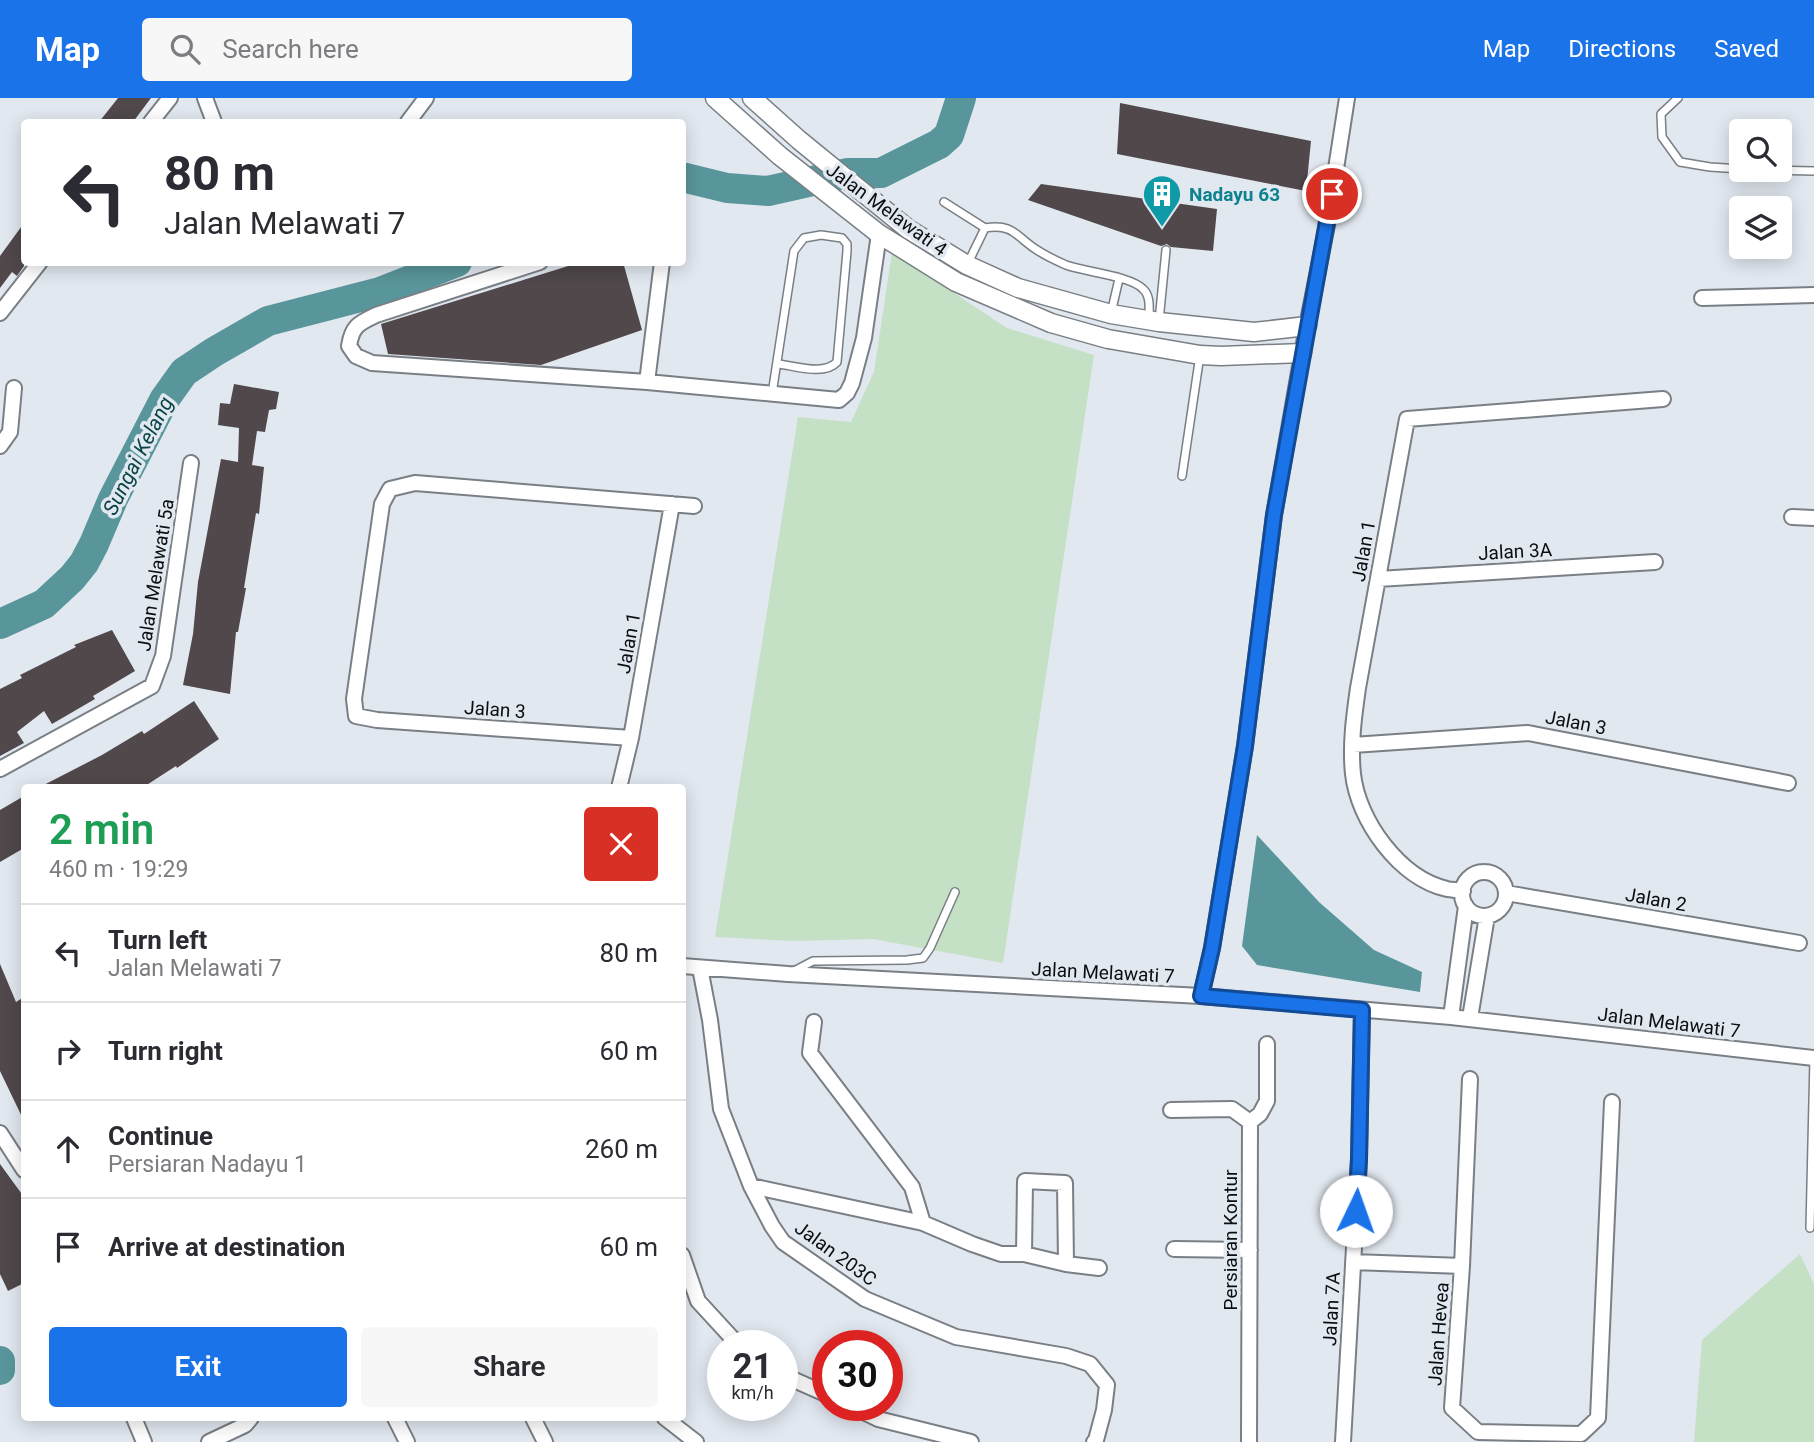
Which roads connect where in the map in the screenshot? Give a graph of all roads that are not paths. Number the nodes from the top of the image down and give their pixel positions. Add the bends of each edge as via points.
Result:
1 (170, 98) edge
2 (205, 98) edge
3 (426, 98) edge
4 (715, 98) edge
5 (752, 98) edge
6 (1347, 98) edge
7 (1678, 98) edge
8 (153, 119) edge
9 (213, 119) edge
10 (410, 119) edge
11 (1729, 168) edge
12 (1792, 171) edge
13 (1814, 171) edge
14 (944, 202) dead end
15 (985, 228) junction
16 (879, 234) junction
17 (1166, 250) dead end
18 (967, 265) junction
19 (37, 266) edge
20 (528, 266) edge
21 (662, 266) edge
22 (1119, 279) junction
23 (1814, 295) edge
24 (1702, 298) dead end
25 (0, 313) edge
26 (1111, 314) junction
27 (1154, 321) junction
28 (1307, 326) junction
29 (1302, 353) junction
30 (1200, 355) junction
31 (778, 364) junction
32 (647, 382) junction
33 (13, 388) dead end
34 (772, 394) junction
35 (1663, 399) dead end
36 (0, 446) edge
37 (191, 463) dead end
38 (1182, 476) dead end
39 (672, 504) junction
40 (694, 506) dead end
41 (1792, 517) dead end
42 (1814, 519) edge
43 (1655, 562) dead end
44 (1378, 579) junction
45 (631, 738) junction
46 (1353, 745) junction
47 (0, 769) edge
48 (1788, 783) dead end
49 (620, 784) edge
50 (1463, 891) junction
51 (955, 892) dead end
52 (1506, 894) junction
53 (1466, 906) junction
54 (1487, 916) junction
55 (1799, 943) dead end
56 (686, 966) edge
57 (700, 968) junction
58 (788, 974) junction
59 (1201, 996) junction
60 (1362, 1010) junction
61 (1451, 1017) junction
62 (1470, 1018) junction
63 (814, 1023) dead end
64 (1266, 1044) dead end
65 (1814, 1058) edge
66 (1471, 1079) dead end
67 (1612, 1102) dead end
68 (1171, 1110) dead end
69 (1250, 1122) junction
70 (0, 1133) edge
71 (21, 1165) edge
72 (751, 1186) junction
73 (923, 1223) junction
74 (1810, 1228) dead end
75 (1174, 1249) dead end
76 (1250, 1251) junction
77 (1024, 1254) junction
78 (1353, 1262) junction
79 (1066, 1264) junction
80 (686, 1266) edge
81 (1462, 1266) junction
82 (1099, 1268) dead end
83 (725, 1330) edge
84 (135, 1421) edge
85 (248, 1421) edge
86 (396, 1421) edge
87 (534, 1421) edge
88 (669, 1421) edge
89 (886, 1421) edge
90 (144, 1442) edge
91 (209, 1442) edge
92 (407, 1442) edge
93 (545, 1442) edge
94 (696, 1442) edge
95 (971, 1442) edge
96 (1094, 1442) edge
97 (1248, 1442) edge
98 (1343, 1442) edge

1 - 8 street
2 - 9 street
3 - 10 street
4 - 16 street, Jalan Melawati 4
5 - 18 street, Jalan Melawati 4 via 908,229
6 - 28 street
7 - 11 lane via 1661,114 1662,137 1680,162
12 - 13 lane
14 - 15 lane
15 - 18 lane
15 - 22 lane via 1000,226 1067,265
16 - 30 street, Jalan Melawati 4 via 956,282 1052,323 1108,339
16 - 34 street via 864,338 847,393 839,400
17 - 27 lane
18 - 26 street, Jalan Melawati 4 via 1018,288
19 - 25 street
20 - 32 street via 376,315 358,324 349,346 356,356 372,363
21 - 32 street
22 - 26 lane
22 - 27 lane via 1137,283 1146,291
23 - 24 street
26 - 27 street, Jalan Melawati 4
27 - 28 street, Jalan Melawati 4 via 1254,331
28 - 29 street
29 - 30 street, Jalan Melawati 4
29 - 59 street via 1274,515 1243,759
30 - 38 lane
31 - 31 lane via 823,370 836,362 847,251 842,238 804,238 794,251
31 - 34 lane
32 - 34 street
33 - 36 street via 10,432
35 - 44 street, Jalan 1 via 1406,419
37 - 47 street, Jalan Melawati 5a via 163,656 152,686
39 - 40 street
39 - 45 street, Jalan 1
39 - 45 street, Jalan 3 via 415,483 390,489 382,504 354,699 356,716
41 - 42 street
43 - 44 street, Jalan 3A
44 - 46 street, Jalan 1 via 1358,688
45 - 49 street, Jalan 1
46 - 48 street, Jalan 3 via 1528,733
46 - 50 street, Jalan 1 via 1360,805 1382,844 1413,874 1446,889
50 - 52 street via 1468,879 1486,872 1502,881
50 - 53 street
51 - 58 lane via 923,958 813,961
52 - 54 street via 1503,906
52 - 55 street, Jalan 2
53 - 54 street
53 - 61 street
54 - 62 street
56 - 57 street, Jalan Melawati 7
57 - 58 street, Jalan Melawati 7
57 - 72 street, Jalan 203C via 722,1109
58 - 59 street, Jalan Melawati 7
59 - 60 street, Jalan Melawati 7
60 - 61 street, Jalan Melawati 7
60 - 78 street, Jalan 7A
61 - 62 street, Jalan Melawati 7
62 - 65 street, Jalan Melawati 7
63 - 73 street via 810,1053 912,1187
64 - 69 street via 1267,1101
65 - 74 lane
66 - 81 street, Jalan Hevea
67 - 81 street, Jalan Hevea via 1598,1418 1581,1434 1478,1432 1452,1408
68 - 69 street via 1232,1109
69 - 76 street, Persiaran Kontur
70 - 71 street
72 - 73 street
72 - 96 street, Jalan 203C via 783,1242 865,1299 956,1337 1090,1364 1107,1385
73 - 77 street via 1001,1254
75 - 76 street
76 - 97 street, Persiaran Kontur
77 - 79 street
77 - 79 street via 1025,1181 1065,1183
78 - 81 street
78 - 98 street, Jalan 7A
79 - 82 street
80 - 83 street via 698,1301
84 - 90 street
85 - 91 street
86 - 92 street
87 - 93 street
88 - 94 street
89 - 95 street

